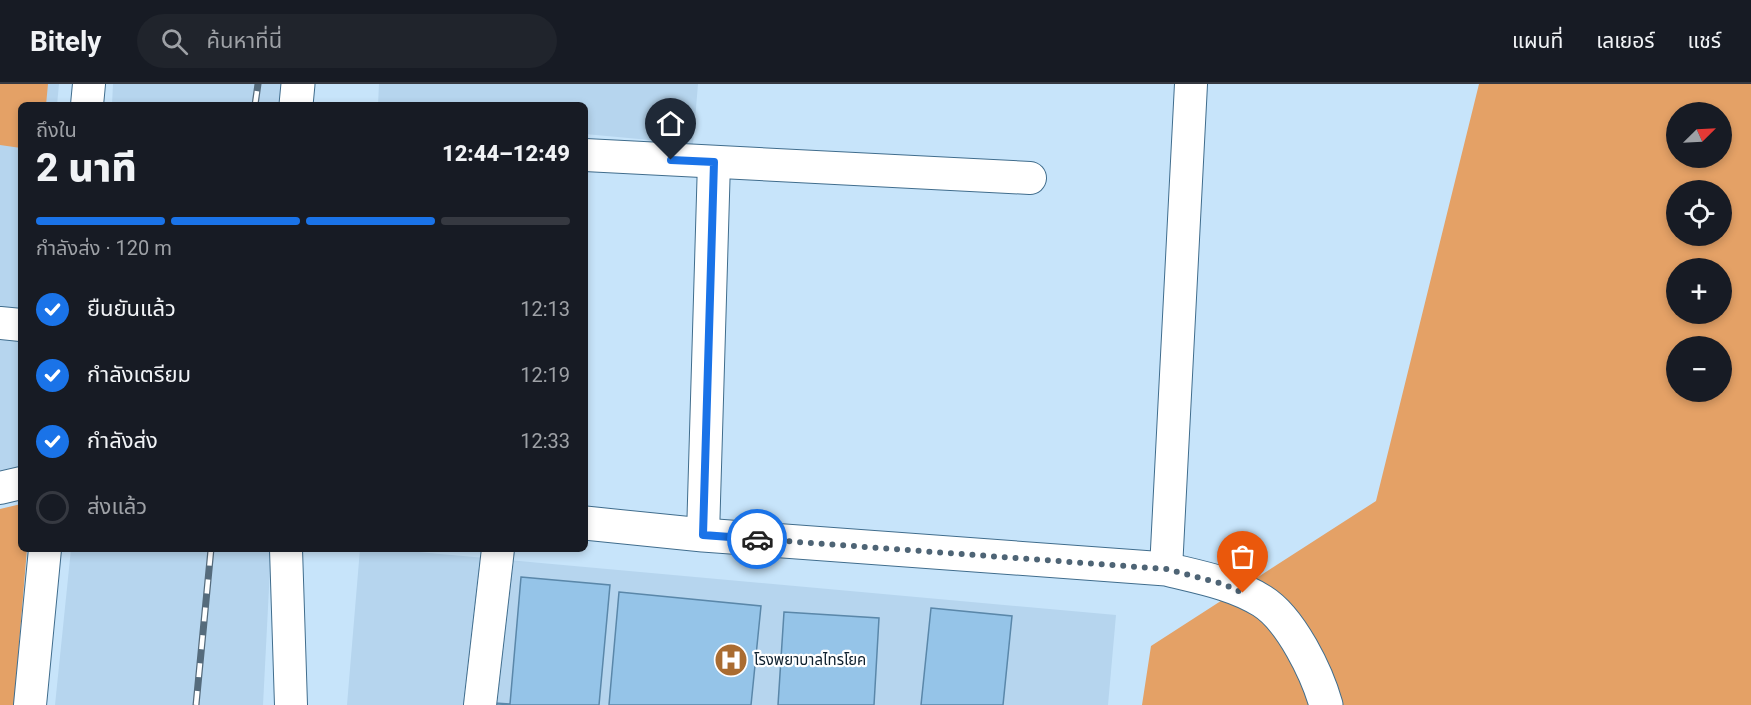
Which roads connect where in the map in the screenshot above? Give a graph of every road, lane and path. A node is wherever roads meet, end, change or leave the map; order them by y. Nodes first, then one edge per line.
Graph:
1 (89, 84) edge
2 (298, 84) edge
3 (1191, 84) edge
4 (87, 102) edge
5 (296, 102) edge
6 (588, 155) edge
7 (714, 162) junction
8 (1030, 178) dead end
9 (18, 484) edge
10 (0, 488) edge
11 (588, 523) edge
12 (703, 535) junction
13 (45, 552) edge
14 (286, 552) edge
15 (498, 552) edge
16 (1166, 569) junction
17 (30, 705) edge
18 (291, 705) edge
19 (480, 705) edge
20 (1326, 705) edge

1 - 4 street
2 - 5 main road
3 - 16 street
6 - 7 street
7 - 8 street
7 - 12 street
9 - 10 street
11 - 12 main road
12 - 16 main road
13 - 17 street
14 - 18 street
15 - 19 street
16 - 20 main road

